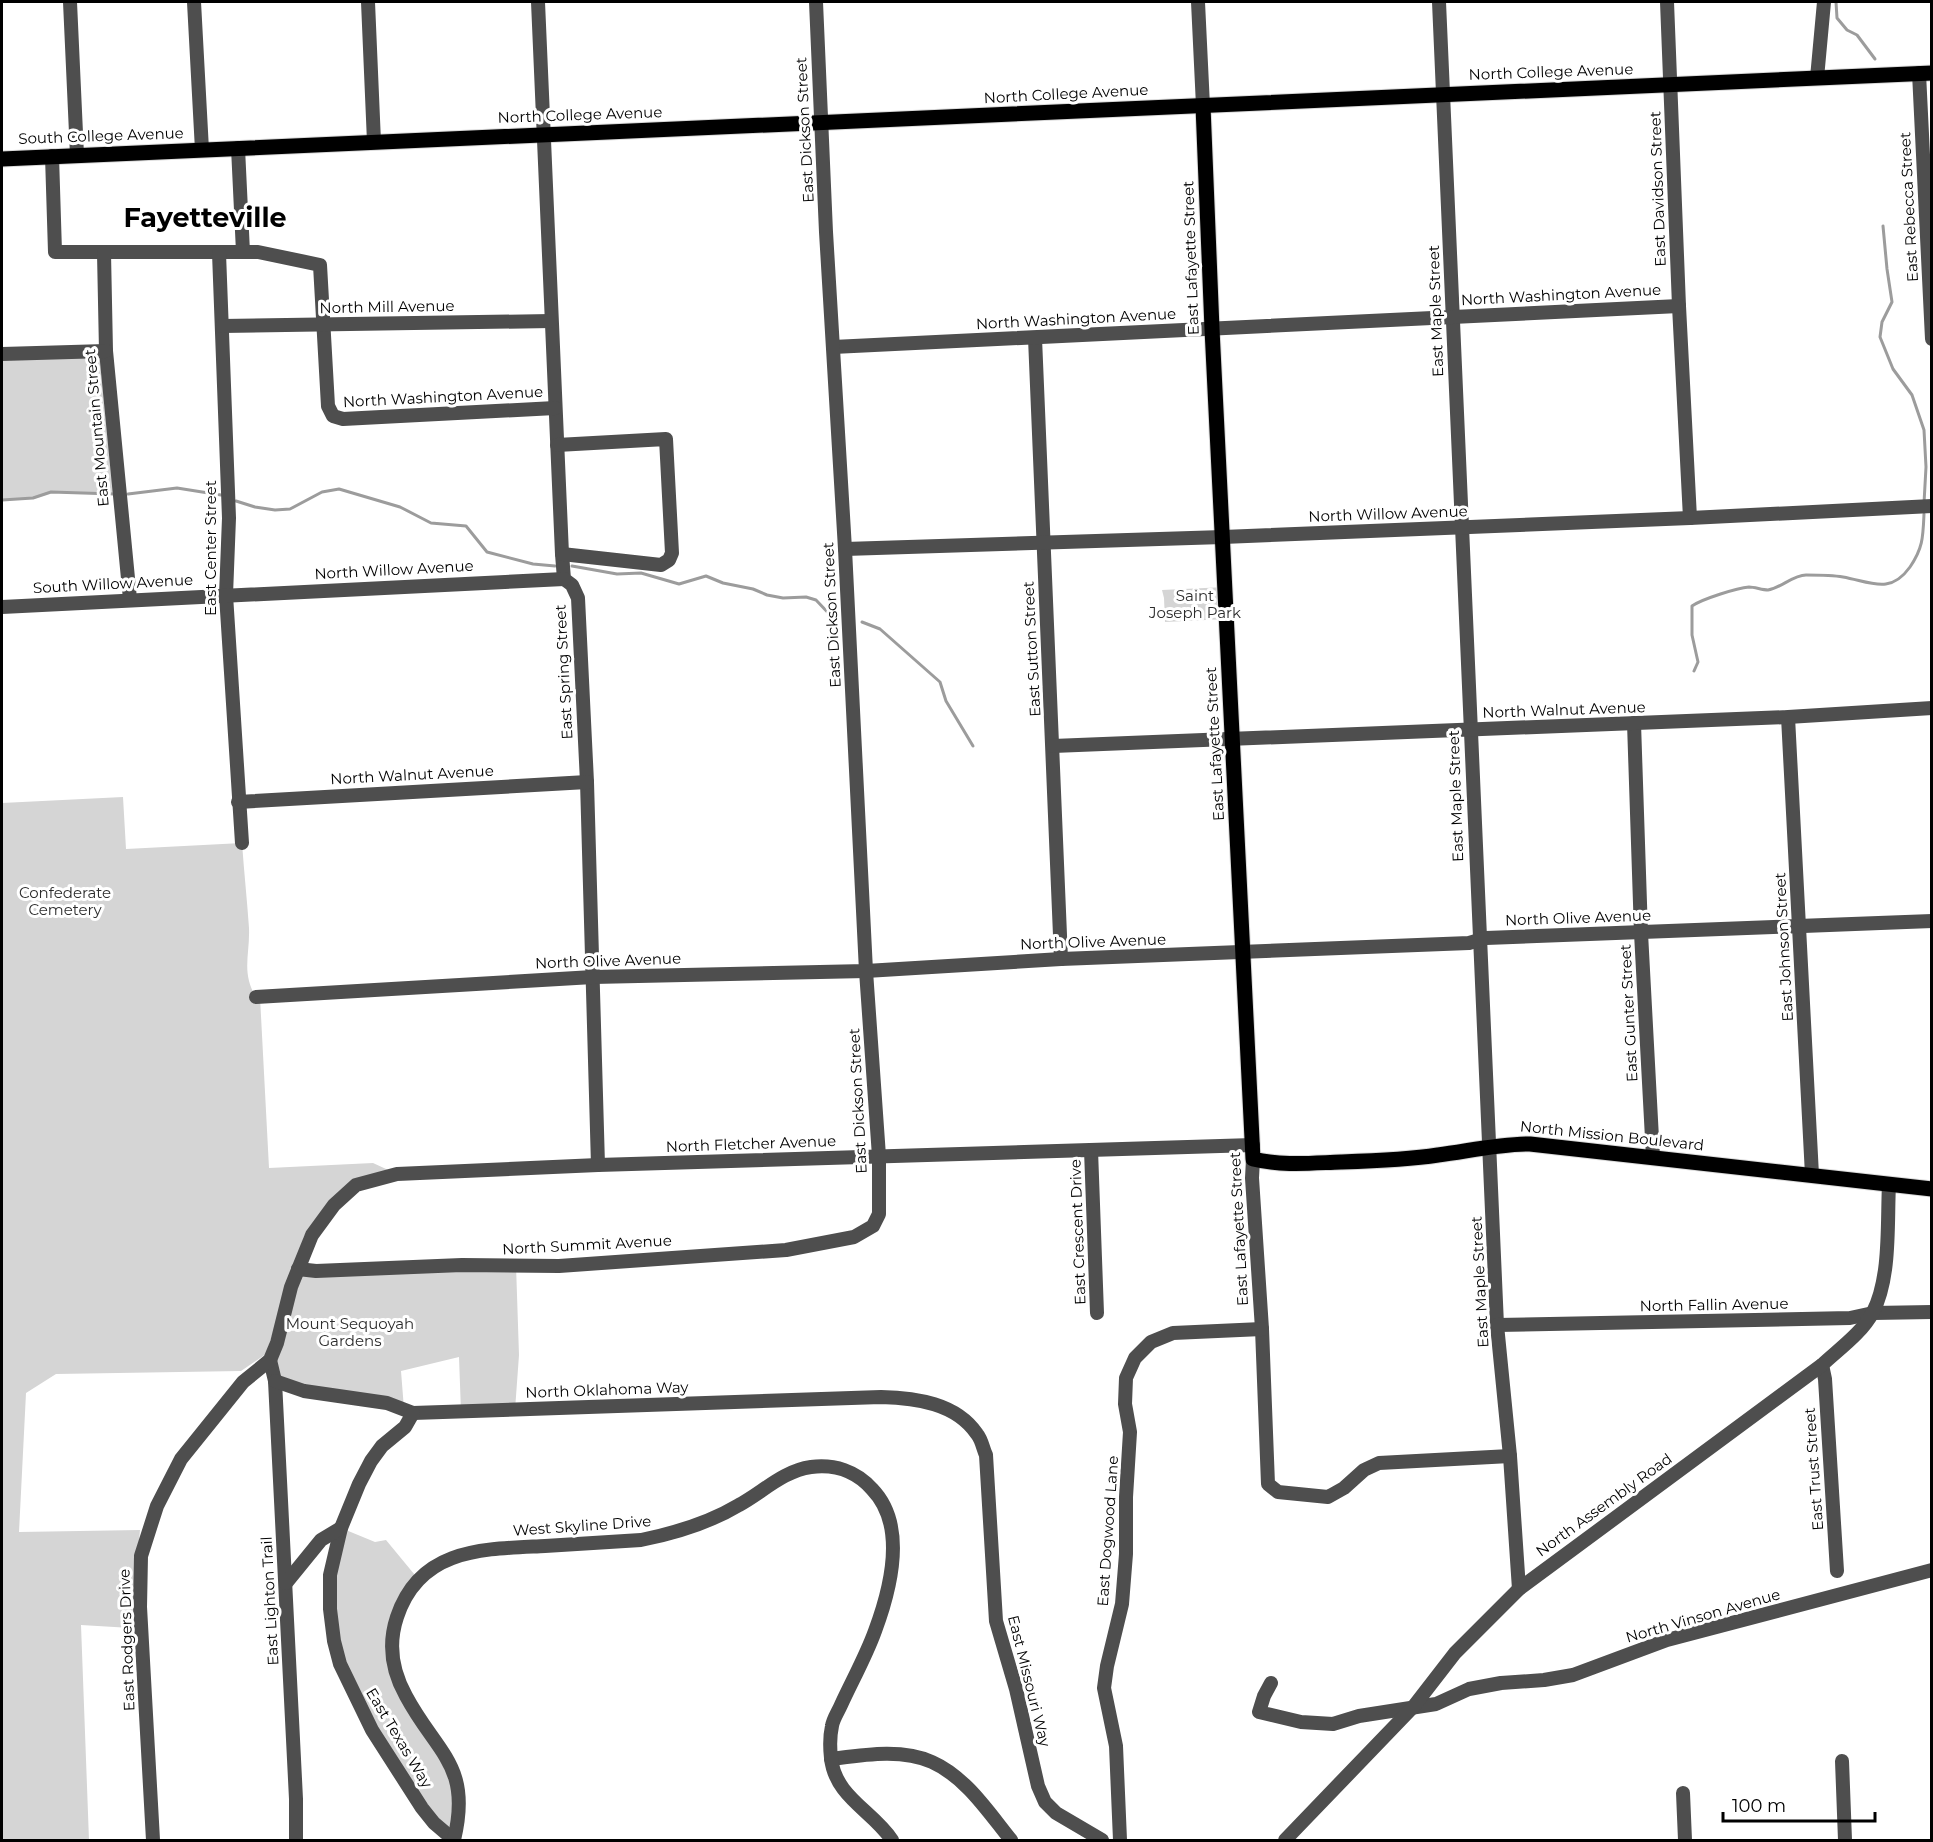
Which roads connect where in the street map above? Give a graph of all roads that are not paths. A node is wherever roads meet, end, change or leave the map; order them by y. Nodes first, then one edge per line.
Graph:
1 (70, 2) edge
2 (194, 2) edge
3 (368, 2) edge
4 (538, 2) edge
5 (816, 2) edge
6 (1198, 2) edge
7 (1439, 2) edge
8 (1667, 2) edge
9 (1824, 2) edge
10 (1925, 73) edge
11 (1817, 78) junction
12 (1671, 85) junction
13 (1443, 94) junction
14 (1203, 106) junction
15 (821, 123) junction
16 (544, 134) junction
17 (374, 142) junction
18 (238, 148) junction
19 (202, 150) junction
20 (77, 155) junction
21 (52, 156) junction
22 (2, 159) edge
23 (243, 252) junction
24 (104, 253) junction
25 (219, 253) junction
26 (1930, 295) edge
27 (1679, 306) junction
28 (1453, 317) junction
29 (551, 321) junction
30 (323, 324) junction
31 (222, 326) junction
32 (1212, 329) junction
33 (1035, 338) junction
34 (1932, 339) edge
35 (833, 347) junction
36 (106, 351) junction
37 (2, 354) edge
38 (555, 408) junction
39 (557, 445) junction
40 (1932, 506) edge
41 (1690, 518) junction
42 (1461, 527) junction
43 (1223, 537) junction
44 (1043, 542) junction
45 (845, 549) junction
46 (562, 554) junction
47 (564, 579) junction
48 (226, 594) junction
49 (130, 599) junction
50 (2, 607) edge
51 (1932, 708) edge
52 (1788, 717) junction
53 (1634, 723) junction
54 (1470, 730) junction
55 (1233, 739) junction
56 (1053, 746) junction
57 (587, 782) junction
58 (238, 802) junction
59 (242, 843) dead end
60 (1932, 921) edge
61 (1799, 926) junction
62 (1641, 933) junction
63 (1479, 940) junction
64 (1243, 952) junction
65 (1061, 959) junction
66 (866, 970) junction
67 (593, 977) junction
68 (256, 997) dead end
69 (1490, 1147) junction
70 (1091, 1150) junction
71 (1253, 1152) junction
72 (879, 1156) junction
73 (1653, 1157) junction
74 (598, 1165) junction
75 (1812, 1175) junction
76 (1889, 1184) junction
77 (1932, 1189) edge
78 (873, 1226) joint
79 (298, 1269) junction
80 (1932, 1312) edge
81 (1097, 1313) dead end
82 (1872, 1313) junction
83 (1497, 1325) junction
84 (1262, 1329) junction
85 (270, 1360) junction
86 (1822, 1365) junction
87 (275, 1381) junction
88 (944, 1406) joint
89 (413, 1413) junction
90 (1510, 1456) junction
91 (341, 1528) junction
92 (1932, 1570) edge
93 (1837, 1571) dead end
94 (286, 1583) junction
95 (1519, 1589) junction
96 (1271, 1683) dead end
97 (1414, 1706) junction
98 (831, 1759) junction
99 (1842, 1761) dead end
100 (1683, 1793) dead end
101 (153, 1840) edge
102 (296, 1840) edge
103 (454, 1840) edge
104 (892, 1840) edge
105 (1011, 1840) edge
106 (1102, 1840) edge
107 (1120, 1840) edge
108 (1285, 1840) edge
109 (1684, 1840) edge
110 (1845, 1840) edge

1 - 20 street
2 - 19 street
3 - 17 street
4 - 16 street, East Spring Street
5 - 15 street, East Dickson Street
6 - 14 street, East Lafayette Street
7 - 13 street, East Maple Street
8 - 12 street, East Davidson Street
9 - 11 street
10 - 11 main road, North College Avenue
10 - 26 street, East Rebecca Street
11 - 12 main road, North College Avenue
12 - 13 main road, North College Avenue
12 - 27 street, East Davidson Street
13 - 14 main road, North College Avenue
13 - 28 street, East Maple Street
14 - 15 main road, North College Avenue
14 - 32 main road, East Lafayette Street
15 - 16 main road, North College Avenue
15 - 35 street, East Dickson Street
16 - 17 main road, North College Avenue
16 - 29 street, East Spring Street
17 - 18 main road, North College Avenue
18 - 19 main road, North College Avenue
18 - 23 street
19 - 20 main road, South College Avenue
20 - 21 main road, South College Avenue
21 - 22 main road, South College Avenue
21 - 24 street
23 - 25 street
23 - 30 street
24 - 25 street
24 - 36 street, East Mountain Street
25 - 31 street, East Center Street
26 - 34 street, East Rebecca Street
27 - 28 street, North Washington Avenue
27 - 41 street, East Davidson Street
28 - 32 street, North Washington Avenue
28 - 42 street, East Maple Street
29 - 30 street, North Mill Avenue
29 - 38 street, East Spring Street
30 - 31 street, North Mill Avenue
30 - 38 street, North Washington Avenue
31 - 48 street, East Center Street
32 - 33 street, North Washington Avenue
32 - 43 main road, East Lafayette Street
33 - 35 street, North Washington Avenue
33 - 44 street, East Sutton Street
35 - 45 street, East Dickson Street
36 - 37 street
36 - 49 street, East Mountain Street
38 - 39 street, East Spring Street
39 - 46 street, East Spring Street
39 - 46 street
40 - 41 street, North Willow Avenue
41 - 42 street, North Willow Avenue
42 - 43 street, North Willow Avenue
42 - 54 street, East Maple Street
43 - 44 street, North Willow Avenue
43 - 55 main road, East Lafayette Street
44 - 45 street, North Willow Avenue
44 - 56 street, East Sutton Street
45 - 66 street, East Dickson Street
46 - 47 street, East Spring Street
47 - 48 street, North Willow Avenue
47 - 57 street, East Spring Street
48 - 49 street, South Willow Avenue
48 - 58 street, East Center Street
49 - 50 street, South Willow Avenue
51 - 52 street, North Walnut Avenue
52 - 53 street, North Walnut Avenue
52 - 61 street, East Johnson Street
53 - 54 street, North Walnut Avenue
53 - 62 street, East Gunter Street
54 - 55 street, North Walnut Avenue
54 - 63 street, East Maple Street
55 - 56 street, North Walnut Avenue
55 - 64 main road, East Lafayette Street
56 - 65 street, East Sutton Street
57 - 58 street, North Walnut Avenue
57 - 67 street, East Spring Street
58 - 59 street, East Center Street
60 - 61 street, North Olive Avenue
61 - 62 street, North Olive Avenue
61 - 75 street, East Johnson Street
62 - 63 street, North Olive Avenue
62 - 73 street, East Gunter Street
63 - 64 street, North Olive Avenue
63 - 69 street, East Maple Street
64 - 65 street, North Olive Avenue
64 - 71 main road, East Lafayette Street
65 - 66 street, North Olive Avenue
66 - 67 street, North Olive Avenue
66 - 72 street, East Dickson Street
67 - 68 street, North Olive Avenue
67 - 74 street, East Spring Street
69 - 71 main road, North Mission Boulevard
69 - 73 main road, North Mission Boulevard
69 - 83 street, East Maple Street
70 - 71 street, North Fletcher Avenue
70 - 72 street, North Fletcher Avenue
70 - 81 street, East Crescent Drive
71 - 84 street, East Lafayette Street
72 - 74 street, North Fletcher Avenue
72 - 78 street, East Dickson Street
73 - 75 main road, North Mission Boulevard
74 - 79 street, North Fletcher Avenue
75 - 76 main road, North Mission Boulevard
76 - 77 main road, North Mission Boulevard
76 - 82 street, North Assembly Road
78 - 79 street, North Summit Avenue
79 - 85 street
80 - 82 street, North Fallin Avenue
82 - 83 street, North Fallin Avenue
82 - 86 street, North Assembly Road
83 - 90 street, East Maple Street
84 - 90 street, East Lafayette Street
84 - 107 street, East Dogwood Lane
85 - 87 street, East Lighton Trail
85 - 101 street, East Rodgers Drive
86 - 93 street, East Trust Street
86 - 95 street, North Assembly Road
87 - 89 street, North Oklahoma Way
87 - 94 street, East Lighton Trail
88 - 89 street, North Oklahoma Way
88 - 106 street, East Missouri Way
89 - 91 street, East Texas Way
90 - 95 street, East Maple Street
91 - 94 street
91 - 103 street, East Texas Way
92 - 97 street, North Vinson Avenue
94 - 102 street, East Lighton Trail
95 - 97 street, North Assembly Road
96 - 97 street, North Vinson Avenue
97 - 108 street, North Assembly Road
98 - 103 street, West Skyline Drive
98 - 104 street
98 - 105 street
99 - 110 street
100 - 109 street

